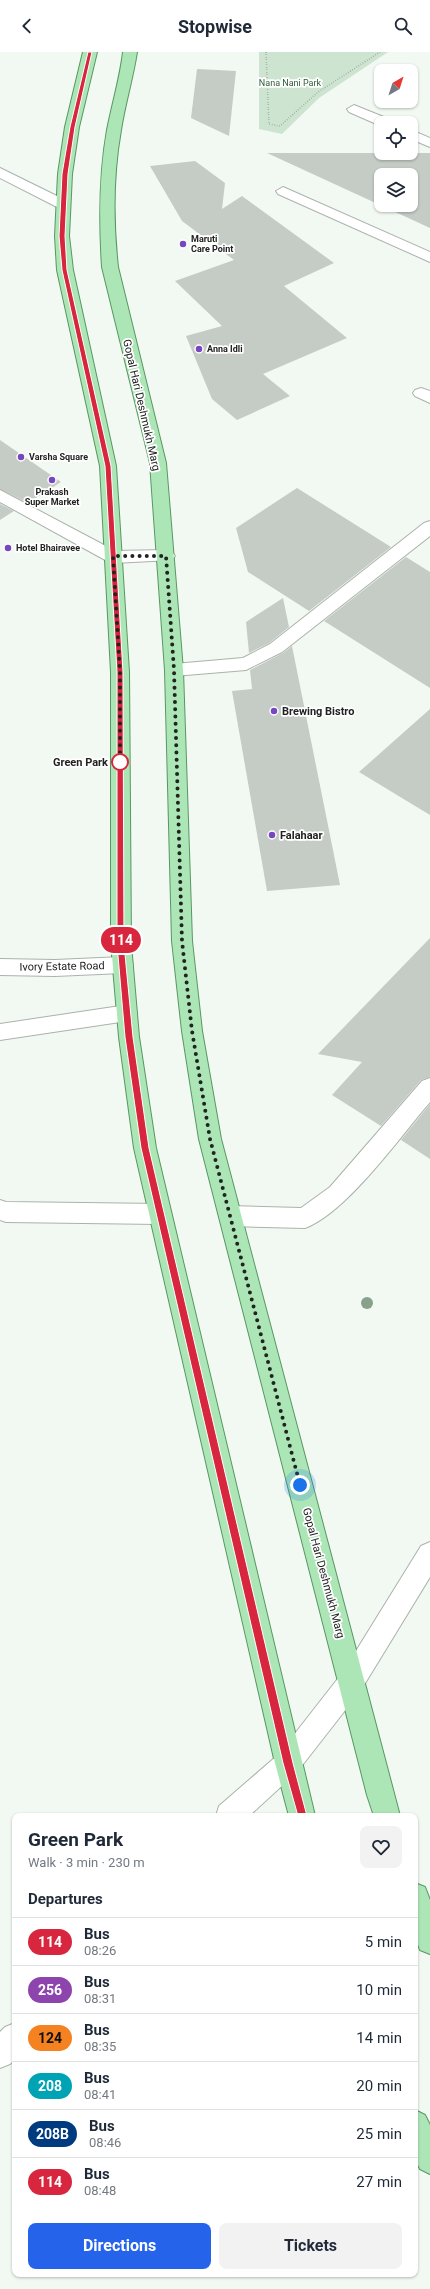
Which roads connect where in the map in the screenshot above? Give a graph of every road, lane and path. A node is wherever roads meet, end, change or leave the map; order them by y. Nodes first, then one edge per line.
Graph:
1 (130, 52) edge
2 (266, 52) edge
3 (380, 52) edge
4 (88, 53) edge
5 (354, 109) dead end
6 (374, 118) edge
7 (418, 137) edge
8 (430, 143) edge
9 (0, 172) edge
10 (283, 190) dead end
11 (62, 204) junction
12 (430, 258) edge
13 (0, 495) edge
14 (430, 527) edge
15 (113, 556) junction
16 (166, 556) junction
17 (174, 670) junction
18 (123, 965) junction
19 (0, 967) edge
20 (127, 1013) junction
21 (0, 1032) edge
22 (430, 1087) edge
23 (0, 1210) edge
24 (160, 1214) junction
25 (230, 1216) junction
26 (430, 1554) edge
27 (352, 1681) junction
28 (288, 1763) junction
29 (232, 1813) edge
30 (301, 1813) edge
31 (386, 1813) edge
32 (418, 1906) edge
33 (430, 1940) edge
34 (12, 2040) edge
35 (0, 2054) edge
36 (418, 2132) edge
37 (430, 2160) edge

1 - 16 main road, Gopal Hari Deshmukh Marg
2 - 3 path
4 - 11 main road
5 - 6 street
7 - 8 street
9 - 11 street
10 - 12 street
11 - 15 main road
13 - 15 street
14 - 17 street
15 - 16 street
15 - 18 main road
16 - 17 main road, Gopal Hari Deshmukh Marg
17 - 25 main road, Gopal Hari Deshmukh Marg
18 - 19 street, Ivory Estate Road
18 - 20 main road
20 - 21 street
20 - 24 main road
22 - 25 street
23 - 24 street
24 - 28 main road
25 - 27 main road, Gopal Hari Deshmukh Marg
26 - 27 street
27 - 28 street
27 - 31 main road, Gopal Hari Deshmukh Marg
28 - 29 street
28 - 30 main road
32 - 33 main road
34 - 35 street
36 - 37 main road

